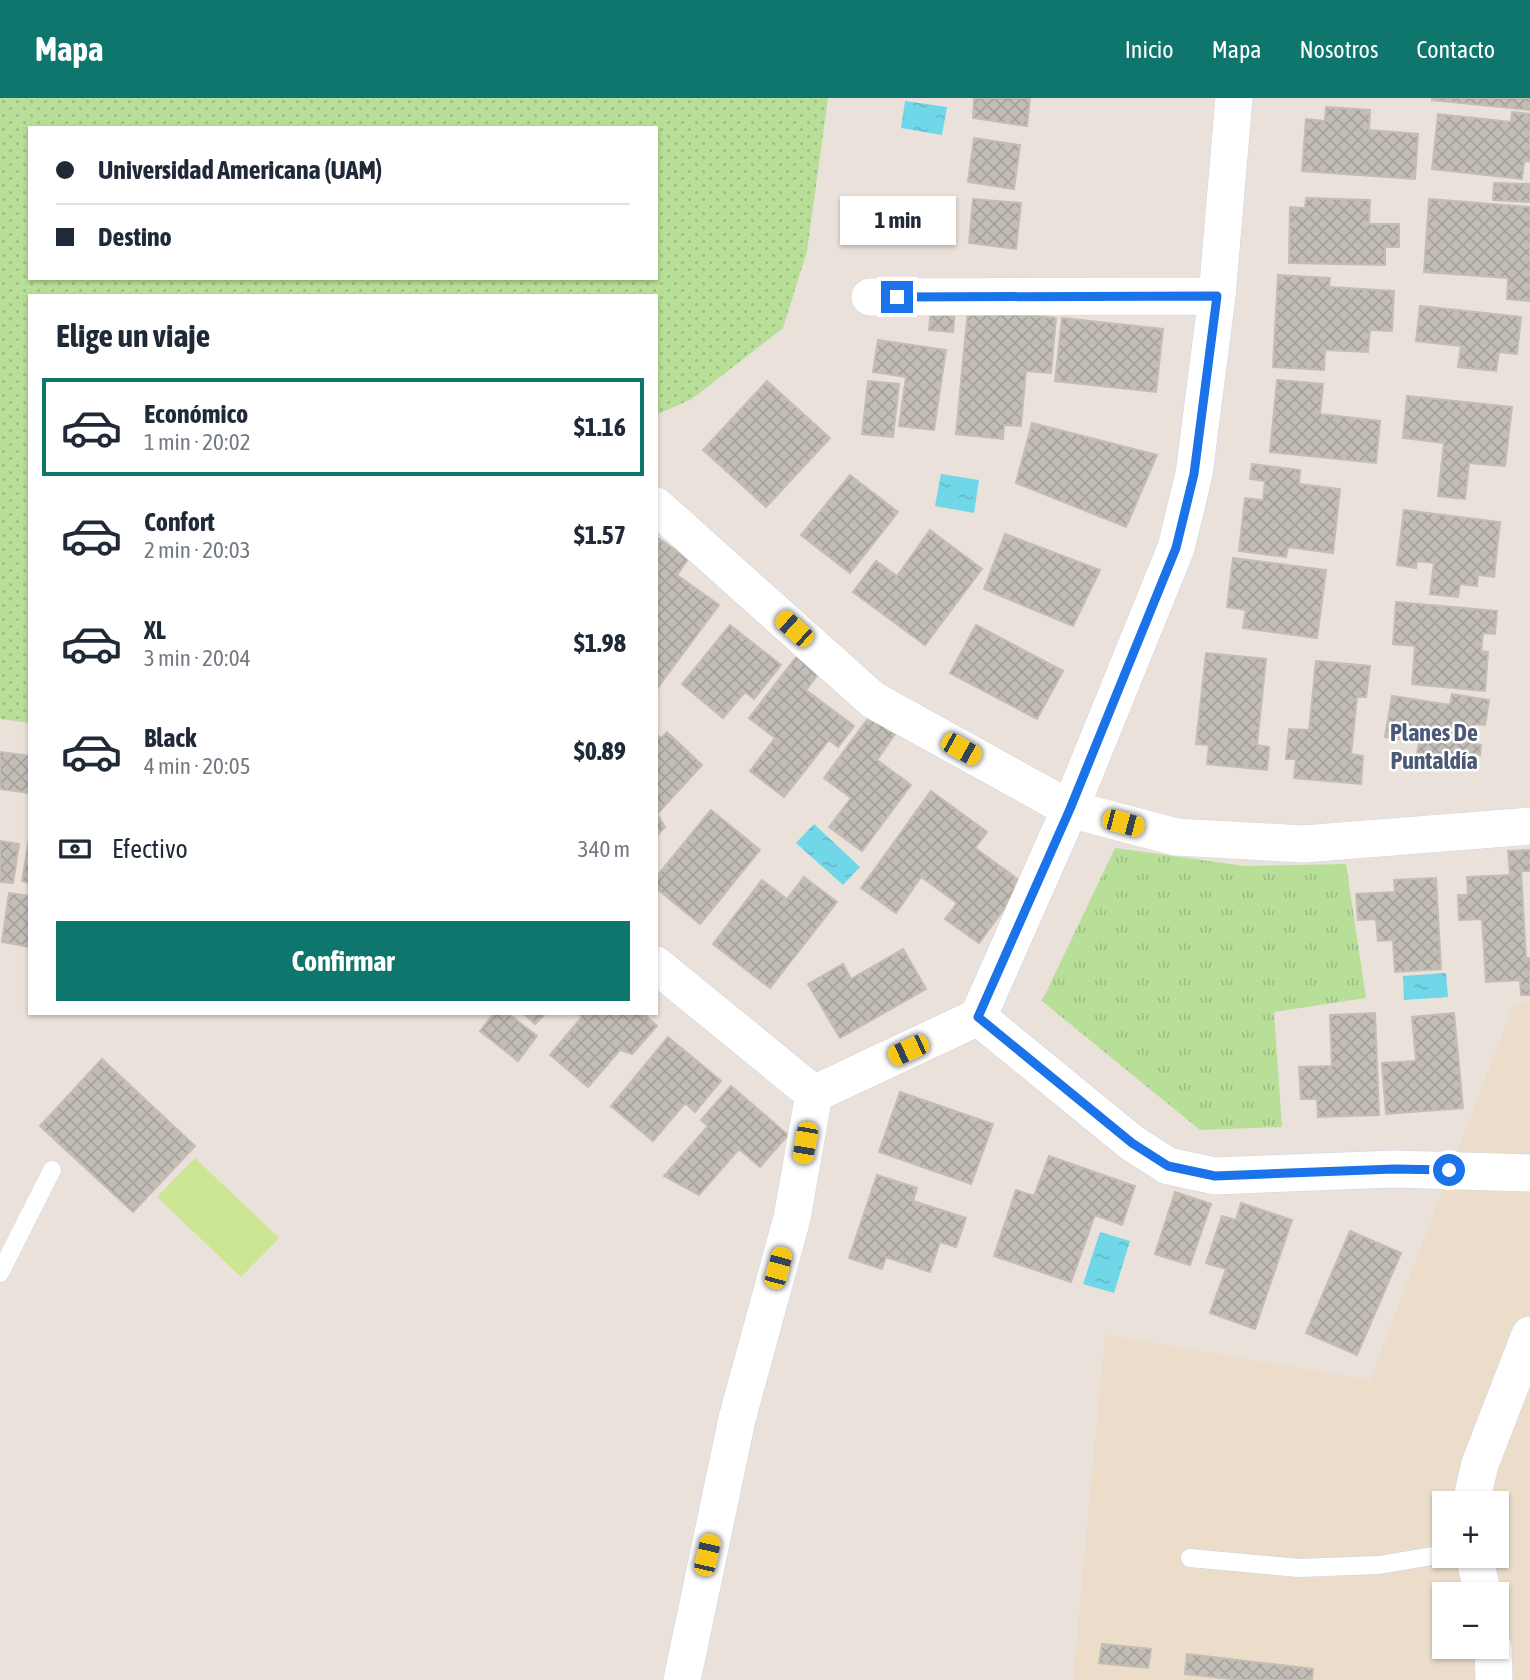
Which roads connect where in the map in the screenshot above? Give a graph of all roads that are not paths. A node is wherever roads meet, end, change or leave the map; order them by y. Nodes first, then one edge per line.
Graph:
1 (1234, 98) edge
2 (1217, 296) junction
3 (870, 297) dead end
4 (658, 508) edge
5 (1070, 809) junction
6 (1530, 826) edge
7 (658, 967) edge
8 (978, 1017) junction
9 (814, 1094) junction
10 (52, 1170) dead end
11 (1530, 1172) edge
12 (0, 1273) edge
13 (1530, 1335) edge
14 (1521, 1385) edge
15 (1474, 1491) edge
16 (1432, 1556) edge
17 (1190, 1558) dead end
18 (1493, 1659) edge
19 (682, 1680) edge
20 (1494, 1680) edge

1 - 2 street
2 - 3 street
2 - 5 street
4 - 5 street
5 - 6 street
5 - 8 street
7 - 9 street
8 - 9 street
8 - 11 street
9 - 19 street
10 - 12 lane
13 - 14 street
14 - 15 street
16 - 17 lane
18 - 20 street

